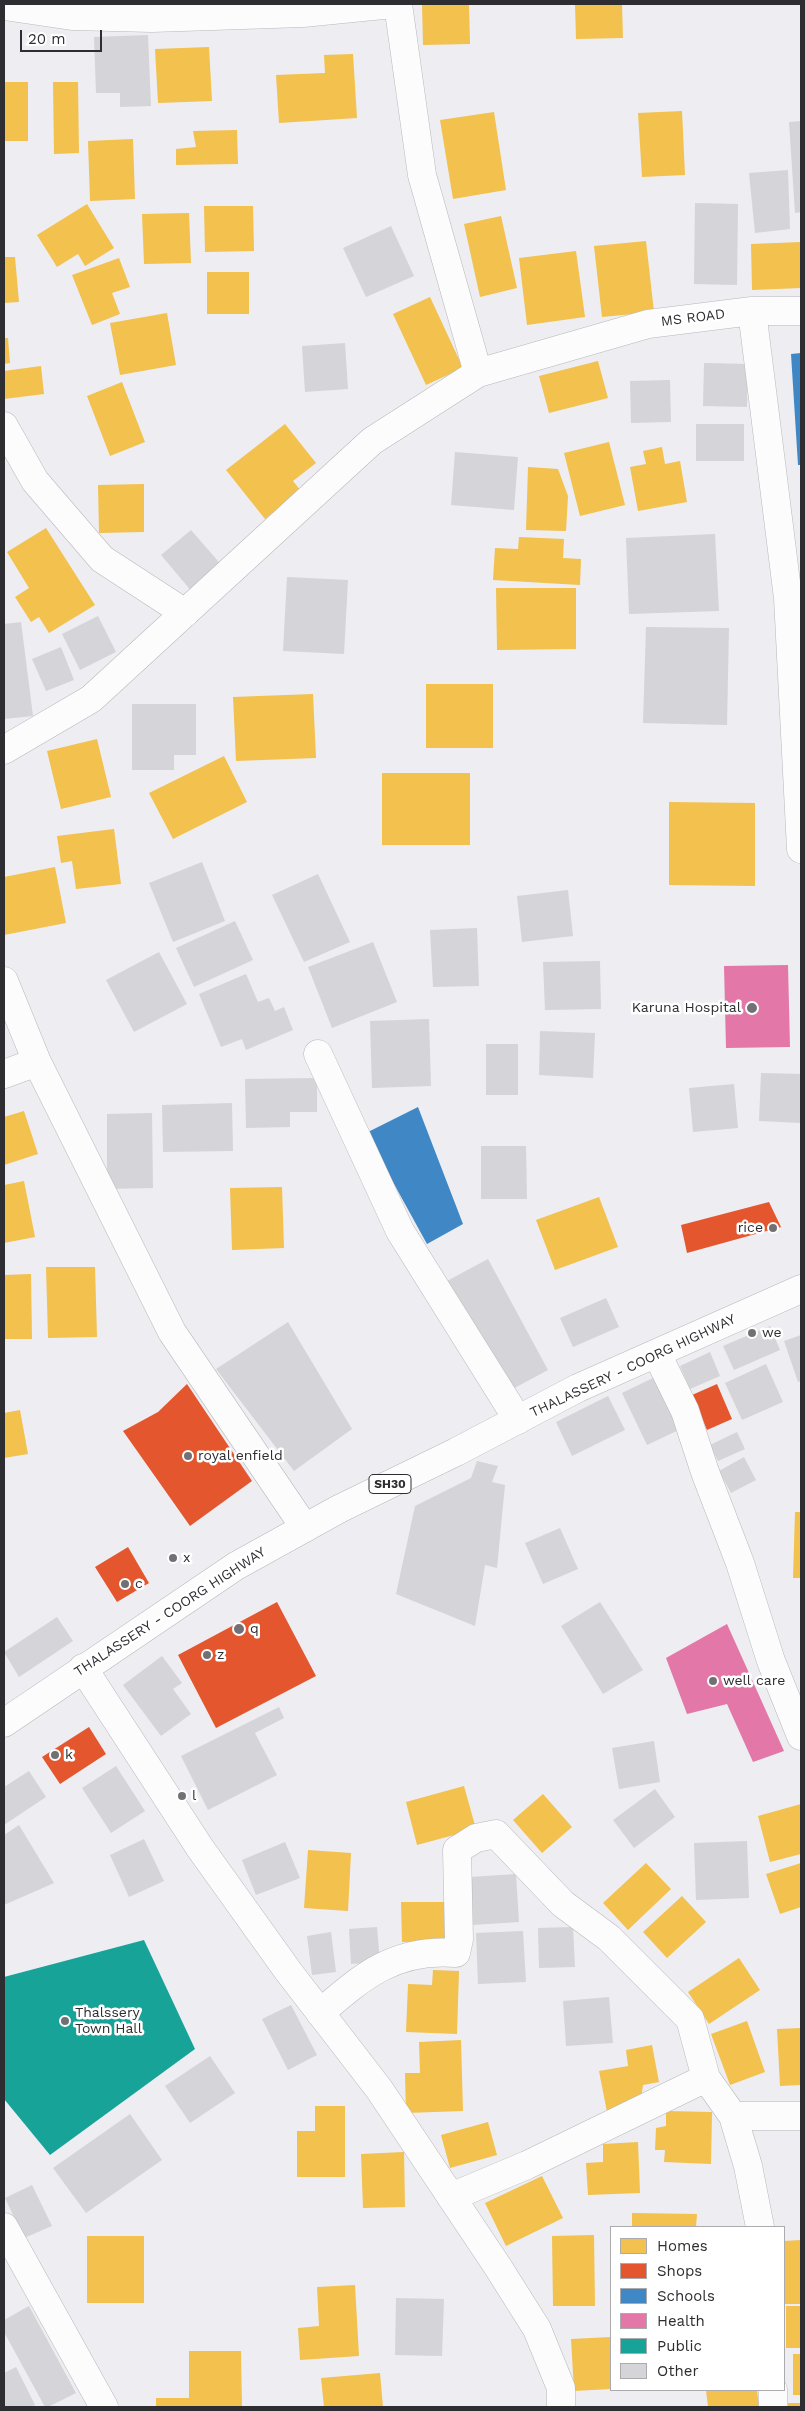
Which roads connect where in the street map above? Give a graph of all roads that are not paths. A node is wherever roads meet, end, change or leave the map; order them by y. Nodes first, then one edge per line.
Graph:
1 (393, 4) edge
2 (398, 4) edge
3 (4, 6) edge
4 (752, 311) junction
5 (801, 311) edge
6 (478, 373) junction
7 (4, 426) edge
8 (185, 613) junction
9 (4, 750) edge
10 (801, 849) edge
11 (4, 981) edge
12 (318, 1054) dead end
13 (37, 1062) junction
14 (4, 1074) edge
15 (801, 1289) edge
16 (657, 1354) junction
17 (518, 1420) junction
18 (305, 1528) junction
19 (83, 1668) junction
20 (4, 1723) edge
21 (801, 1736) edge
22 (320, 2013) junction
23 (706, 2078) junction
24 (733, 2116) junction
25 (801, 2116) edge
26 (451, 2197) junction
27 (760, 2226) edge
28 (4, 2227) edge
29 (773, 2391) edge
30 (104, 2407) edge
31 (561, 2407) edge
32 (773, 2407) edge

1 - 3 street
2 - 6 street
4 - 5 street, MS ROAD
4 - 6 street, MS ROAD
4 - 10 street
6 - 8 street, MS ROAD
7 - 8 street
8 - 9 street, MS ROAD
11 - 13 street
12 - 17 street
13 - 14 street
13 - 18 street
15 - 16 street, THALASSERY - COORG HIGHWAY / SH30
16 - 17 street, THALASSERY - COORG HIGHWAY / SH30
16 - 21 street
17 - 18 street, THALASSERY - COORG HIGHWAY / SH30
18 - 19 street, THALASSERY - COORG HIGHWAY / SH30
19 - 20 street, THALASSERY - COORG HIGHWAY / SH30
19 - 22 street
22 - 23 street
22 - 26 street
23 - 24 street
23 - 26 street
24 - 25 street
24 - 27 street
26 - 31 street
28 - 30 street
29 - 32 street

